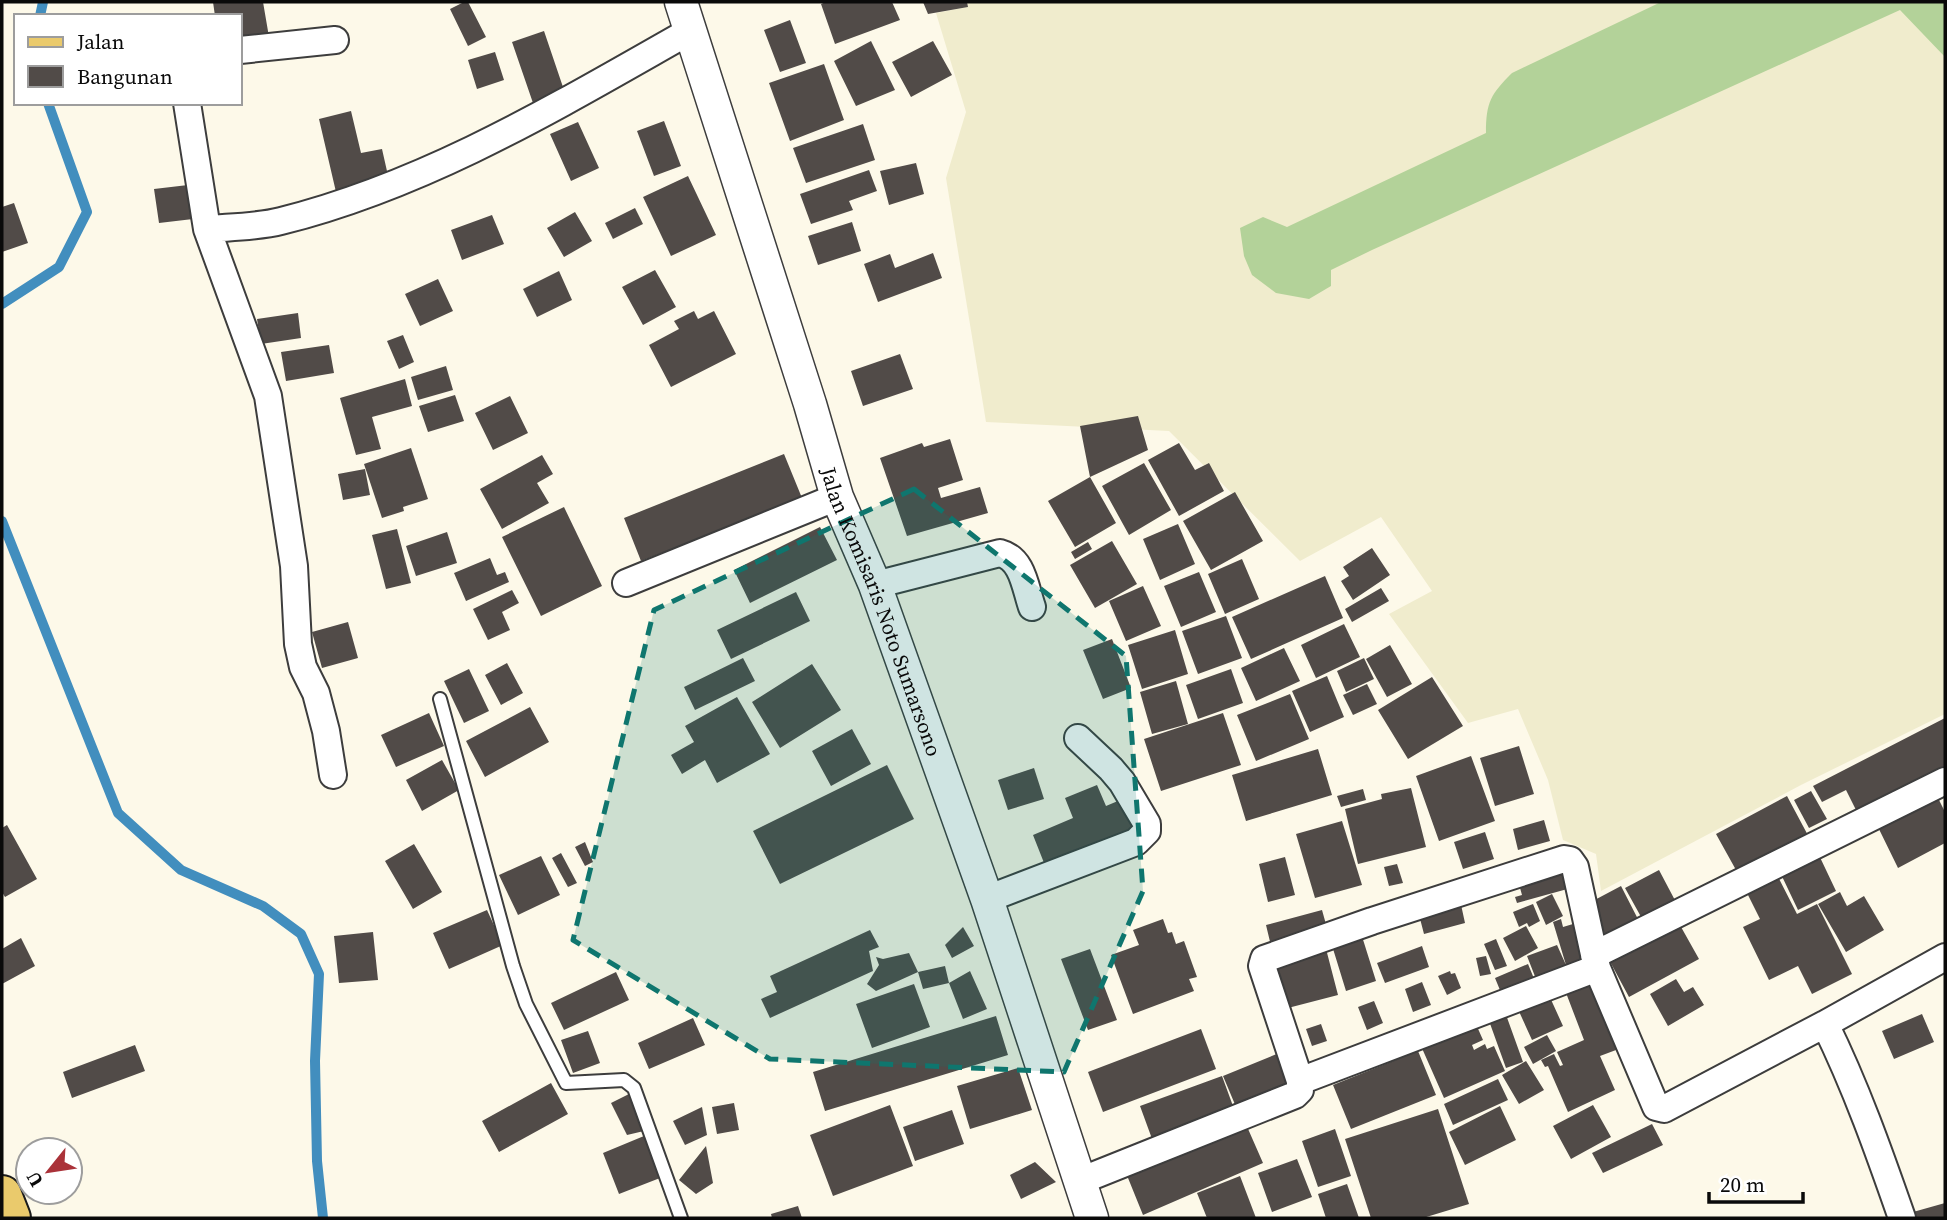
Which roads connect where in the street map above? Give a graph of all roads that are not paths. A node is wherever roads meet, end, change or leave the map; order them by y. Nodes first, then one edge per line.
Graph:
1 (685, 16) edge
2 (335, 40) dead end
3 (242, 50) edge
4 (187, 105) edge
5 (207, 229) junction
6 (837, 497) junction
7 (625, 583) dead end
8 (875, 585) junction
9 (1032, 607) dead end
10 (440, 699) dead end
11 (1078, 738) dead end
12 (333, 775) dead end
13 (1945, 781) edge
14 (987, 899) junction
15 (1945, 957) edge
16 (1596, 961) junction
17 (1825, 1024) junction
18 (1300, 1081) junction
19 (1080, 1181) junction
20 (2, 1195) edge
21 (10, 1218) edge
22 (681, 1218) edge
23 (1091, 1218) edge
24 (1902, 1218) edge

1 - 5 street
1 - 6 street, Jalan Komisaris Noto Sumarsono
2 - 3 street
4 - 5 street
5 - 12 street
6 - 7 street
6 - 8 street, Jalan Komisaris Noto Sumarsono
8 - 9 street
8 - 14 street, Jalan Komisaris Noto Sumarsono
10 - 22 lane
11 - 14 street
13 - 16 street
14 - 19 street, Jalan Komisaris Noto Sumarsono
15 - 17 street
16 - 17 street
16 - 18 street
16 - 18 street
17 - 24 street
18 - 19 street
19 - 23 street, Jalan Komisaris Noto Sumarsono
20 - 21 main road

